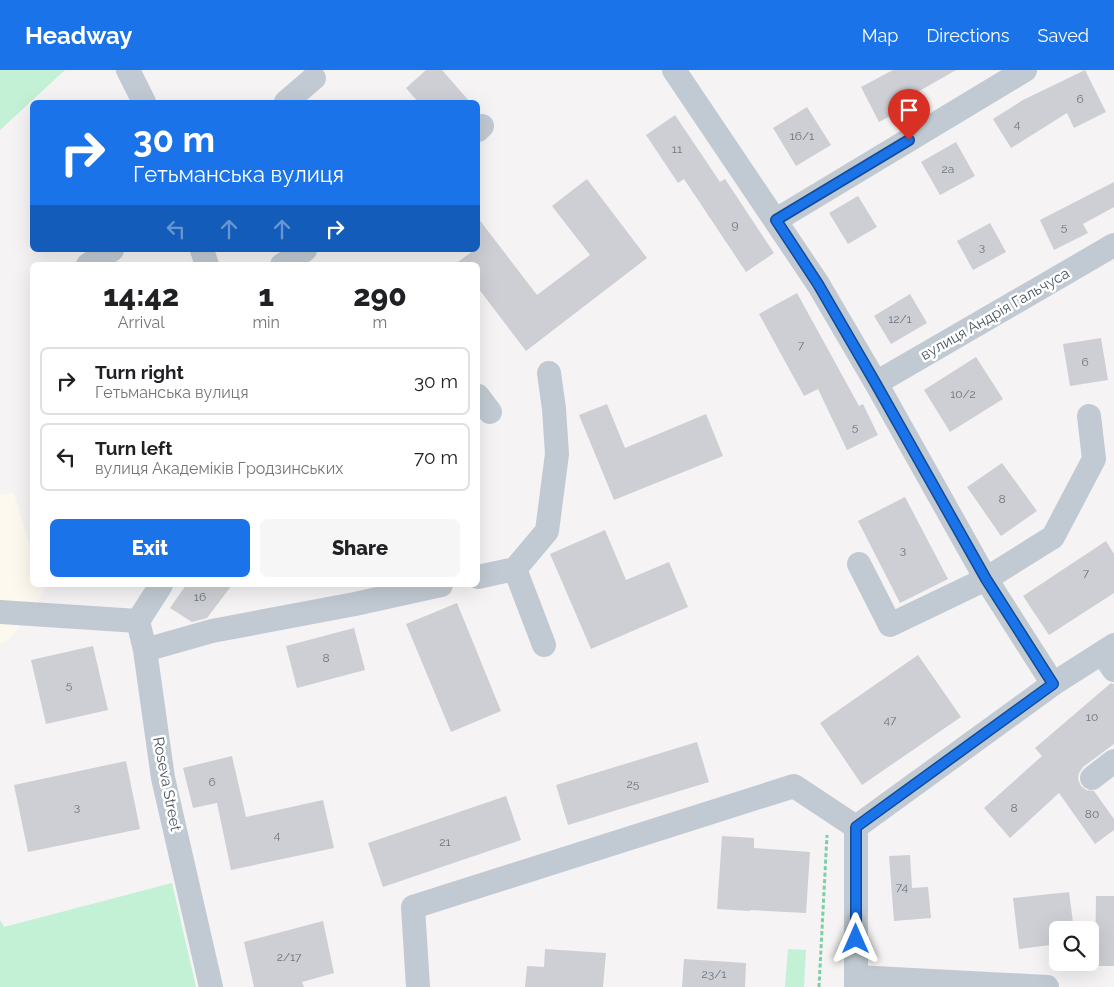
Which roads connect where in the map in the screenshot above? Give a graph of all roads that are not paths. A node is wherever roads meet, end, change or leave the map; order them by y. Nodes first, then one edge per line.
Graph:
1 (128, 70) edge
2 (674, 70) edge
3 (1025, 70) edge
4 (314, 78) dead end
5 (143, 100) edge
6 (288, 100) edge
7 (776, 220) junction
8 (1114, 246) edge
9 (109, 252) edge
10 (302, 252) edge
11 (93, 262) edge
12 (287, 262) edge
13 (549, 373) dead end
14 (876, 384) junction
15 (1089, 416) dead end
16 (859, 564) dead end
17 (515, 569) junction
18 (480, 577) edge
19 (986, 579) junction
20 (160, 587) edge
21 (432, 587) edge
22 (0, 612) edge
23 (138, 621) junction
24 (544, 645) dead end
25 (144, 650) junction
26 (1110, 656) edge
27 (1053, 684) junction
28 (1114, 761) edge
29 (1092, 778) dead end
30 (856, 827) junction
31 (856, 982) edge
32 (211, 987) edge
33 (418, 987) edge
34 (1047, 987) edge

1 - 5 street
2 - 7 street
3 - 7 street
4 - 6 street
7 - 14 street
8 - 14 street, вулиця Андрія Гальчуса
9 - 11 street
10 - 12 street
13 - 17 street
14 - 19 street
15 - 19 street
16 - 19 street
17 - 18 street
17 - 24 street
19 - 27 street
20 - 23 street
21 - 25 street
22 - 23 street
23 - 25 street, Roseva Street
25 - 32 street, Roseva Street
26 - 27 street
27 - 30 street
28 - 29 street
30 - 31 street
30 - 33 street
31 - 34 street

